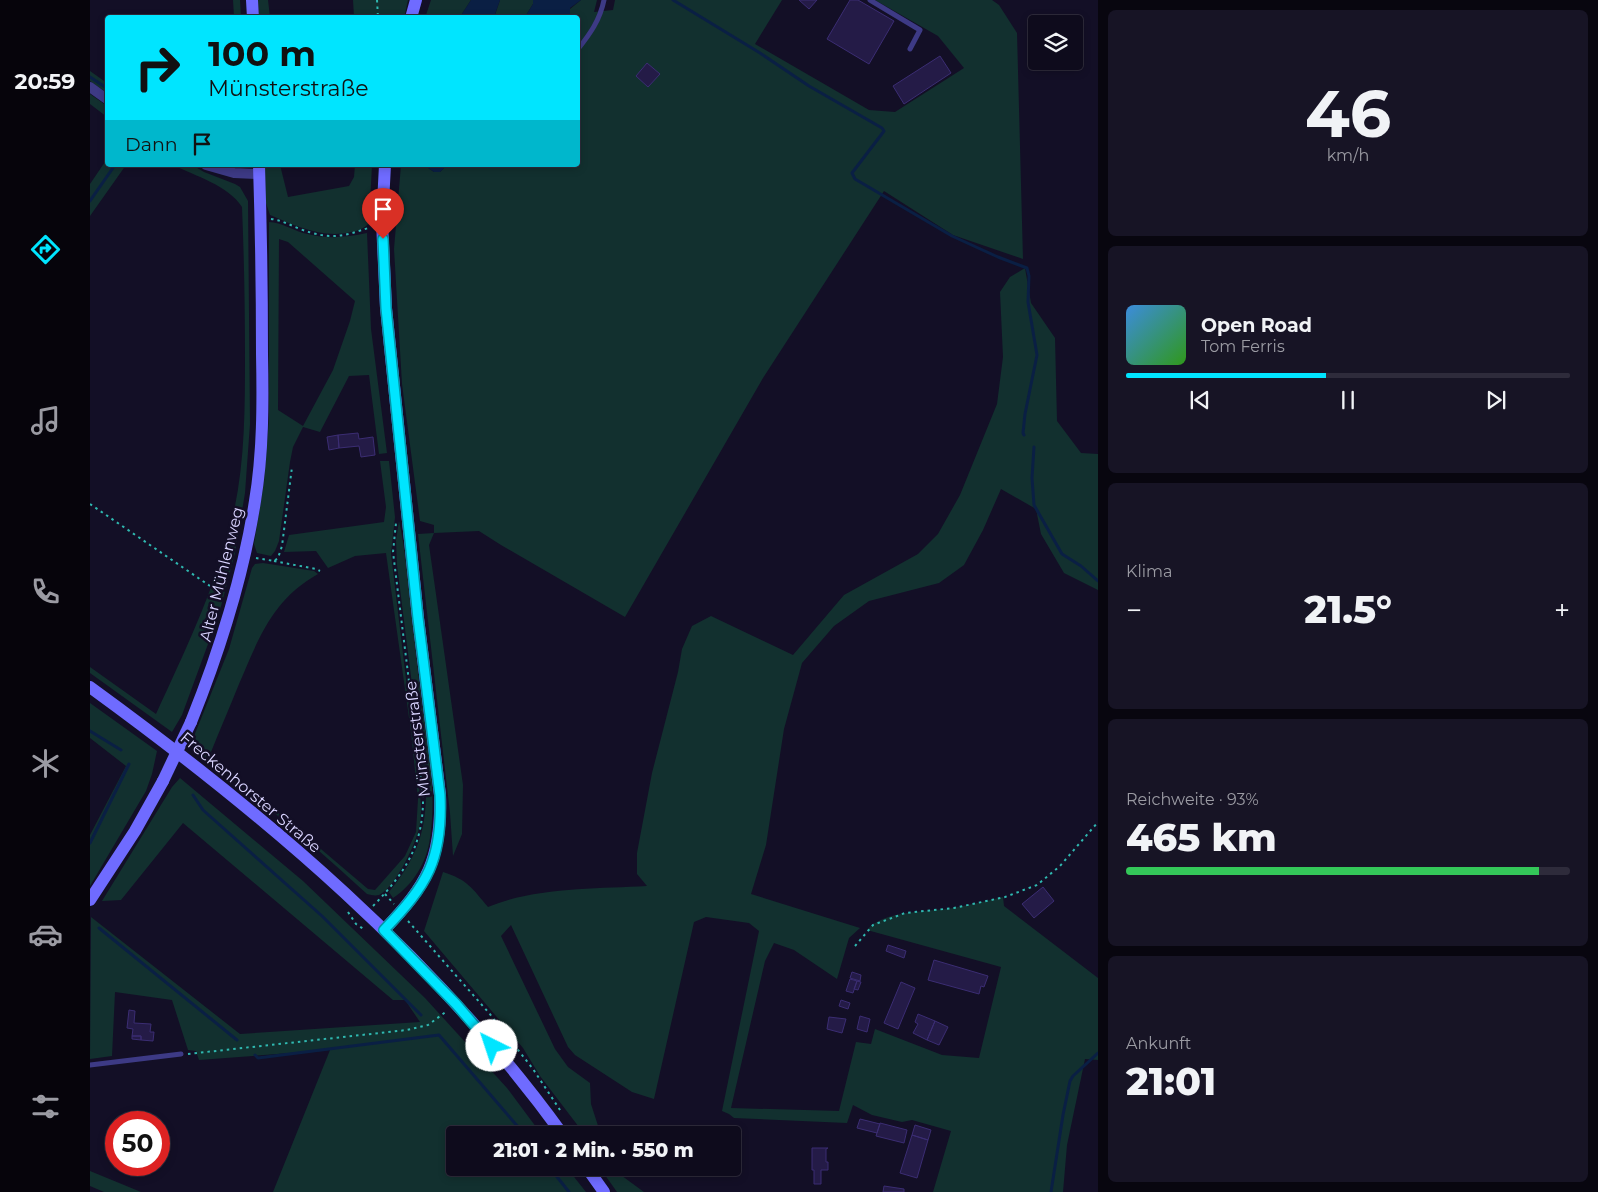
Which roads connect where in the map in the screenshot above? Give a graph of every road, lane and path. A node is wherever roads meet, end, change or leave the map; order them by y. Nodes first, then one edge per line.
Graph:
1 (252, 0) edge
2 (377, 0) edge
3 (416, 0) edge
4 (604, 0) edge
5 (870, 0) edge
6 (253, 15) edge
7 (378, 15) edge
8 (412, 15) edge
9 (580, 46) edge
10 (910, 49) dead end
11 (90, 87) edge
12 (105, 98) edge
13 (213, 167) edge
14 (385, 167) edge
15 (259, 170) edge
16 (260, 218) junction
17 (372, 227) dead end
18 (292, 468) dead end
19 (90, 504) edge
20 (396, 520) dead end
21 (245, 556) junction
22 (274, 561) junction
23 (320, 571) dead end
24 (210, 586) dead end
25 (90, 687) edge
26 (1098, 822) edge
27 (385, 894) junction
28 (90, 900) edge
29 (401, 912) junction
30 (366, 913) junction
31 (356, 924) dead end
32 (384, 930) junction
33 (855, 946) dead end
34 (456, 1004) junction
35 (181, 1054) joint
36 (90, 1065) edge
37 (560, 1110) dead end
38 (556, 1126) edge
39 (593, 1176) edge
40 (604, 1192) edge

1 - 6 main road
2 - 7 path
3 - 8 main road
4 - 9 lane
5 - 10 lane
11 - 12 street
13 - 15 street
14 - 29 main road, Münsterstraße
15 - 16 main road, Alter Mühlenweg
16 - 17 path
16 - 21 main road, Alter Mühlenweg
18 - 22 path
19 - 24 path
20 - 27 path
21 - 22 path
21 - 28 main road, Alter Mühlenweg, bridge
22 - 23 path
25 - 30 main road, Freckenhorster Straße
26 - 33 path
27 - 29 path
27 - 30 path
29 - 32 main road, Münsterstraße
29 - 37 path
30 - 31 path
30 - 32 main road, Freckenhorster Straße
32 - 34 main road
34 - 35 path
34 - 38 main road
35 - 36 lane
39 - 40 main road

